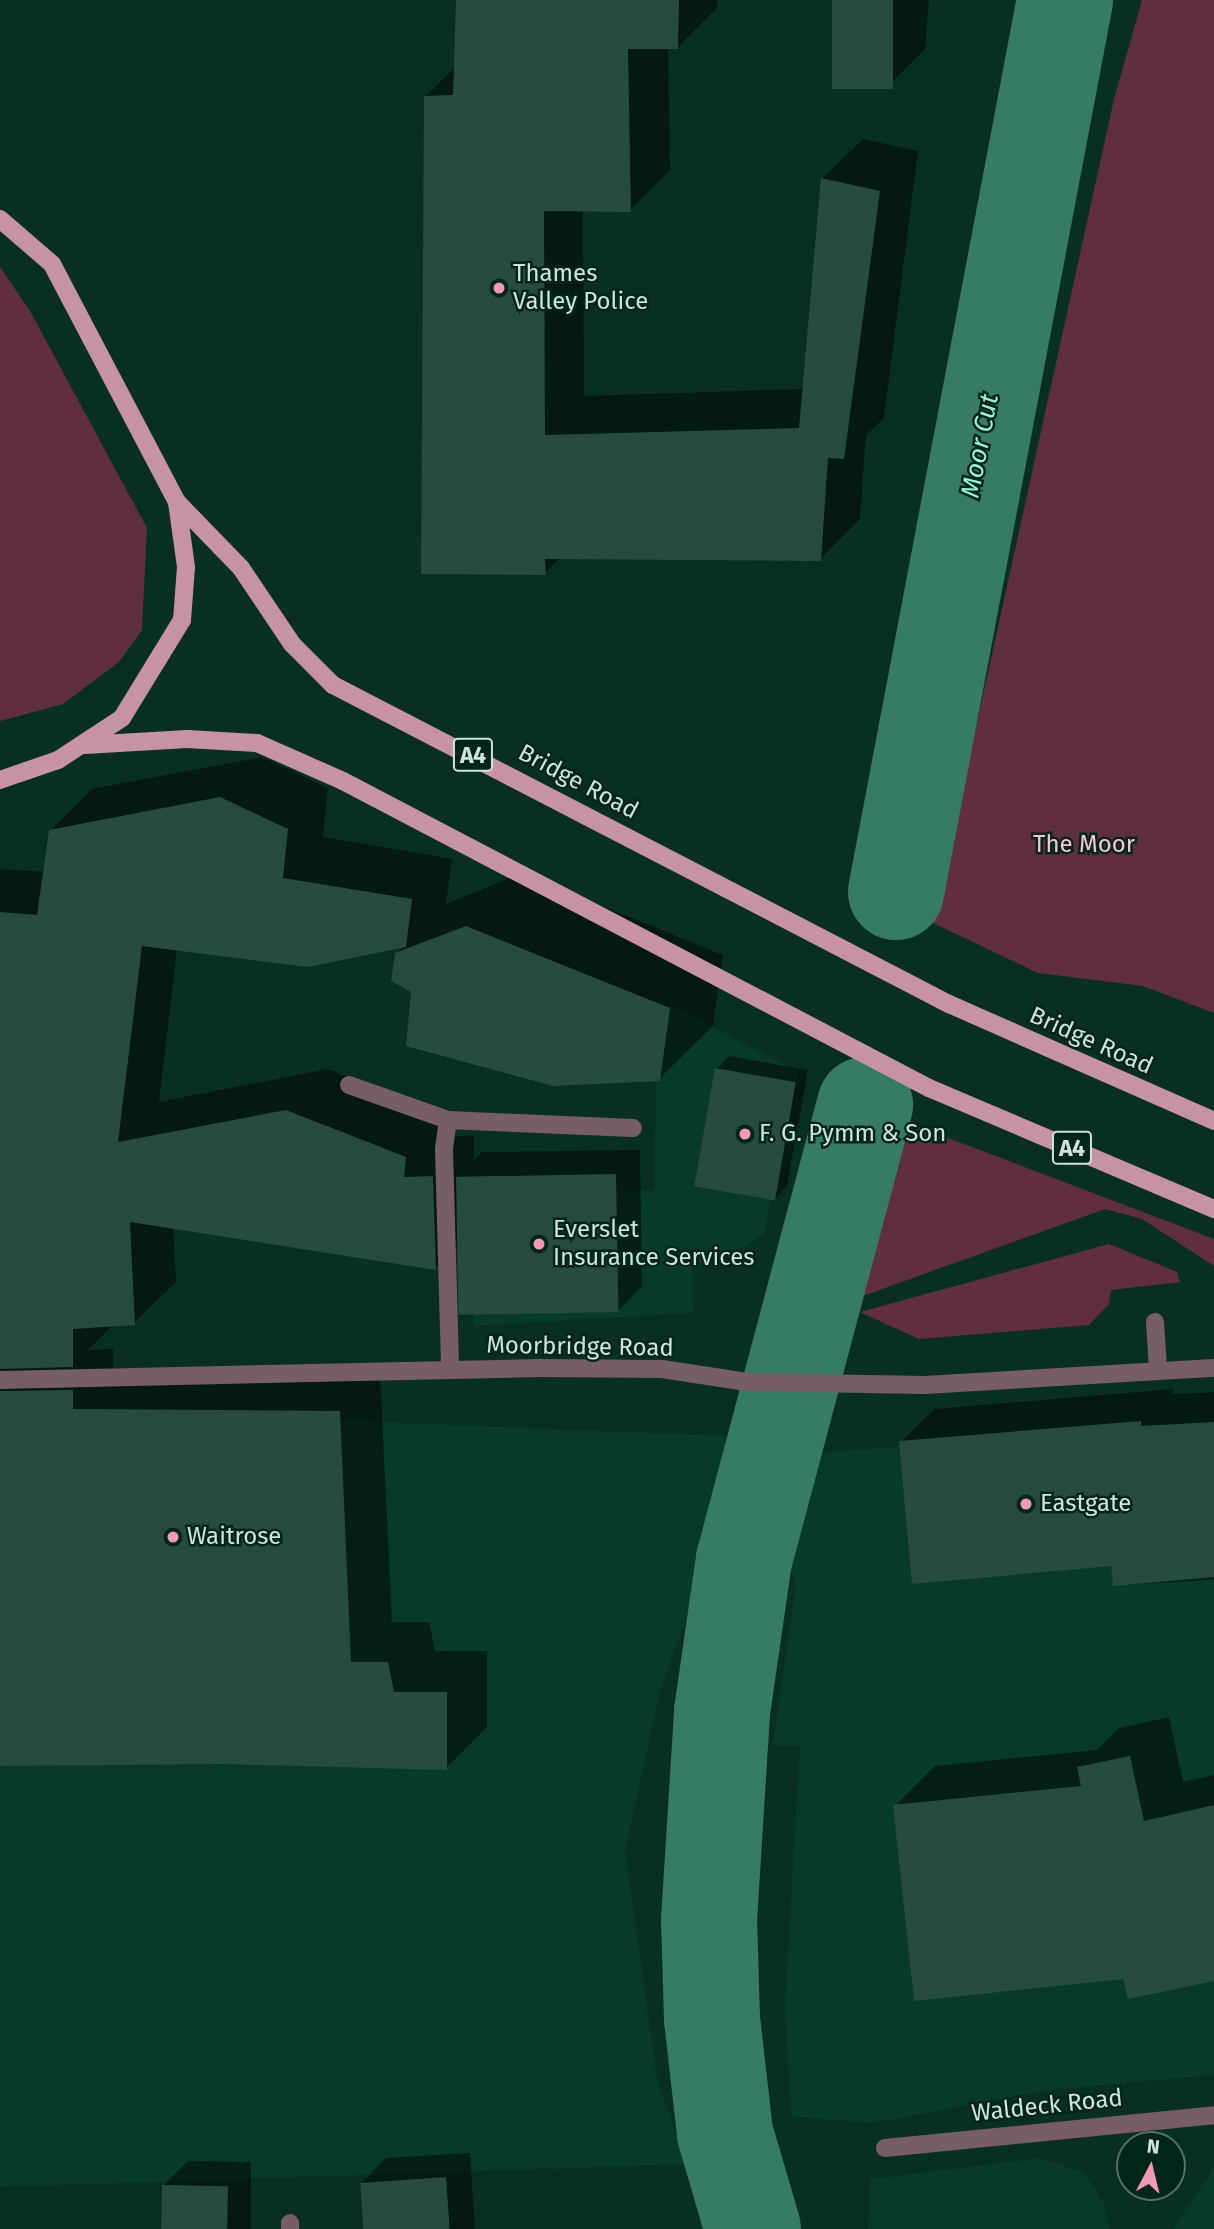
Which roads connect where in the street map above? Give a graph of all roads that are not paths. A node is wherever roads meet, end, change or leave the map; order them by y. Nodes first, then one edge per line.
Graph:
1 (0, 219) edge
2 (177, 502) junction
3 (85, 745) junction
4 (0, 780) edge
5 (349, 1085) dead end
6 (448, 1120) junction
7 (1214, 1121) edge
8 (633, 1128) dead end
9 (1214, 1209) edge
10 (1155, 1322) dead end
11 (1158, 1368) junction
12 (1214, 1368) edge
13 (450, 1370) junction
14 (0, 1380) edge
15 (1214, 2115) edge
16 (885, 2148) dead end

1 - 2 main road, A4
2 - 3 main road, A4
2 - 7 main road, Bridge Road / A4
3 - 4 main road, A4
3 - 9 main road, A4
5 - 6 street
6 - 8 street
6 - 13 street
10 - 11 street
11 - 12 street, Moorbridge Road
11 - 13 street, Moorbridge Road
13 - 14 street, Moorbridge Road
15 - 16 street, Waldeck Road

